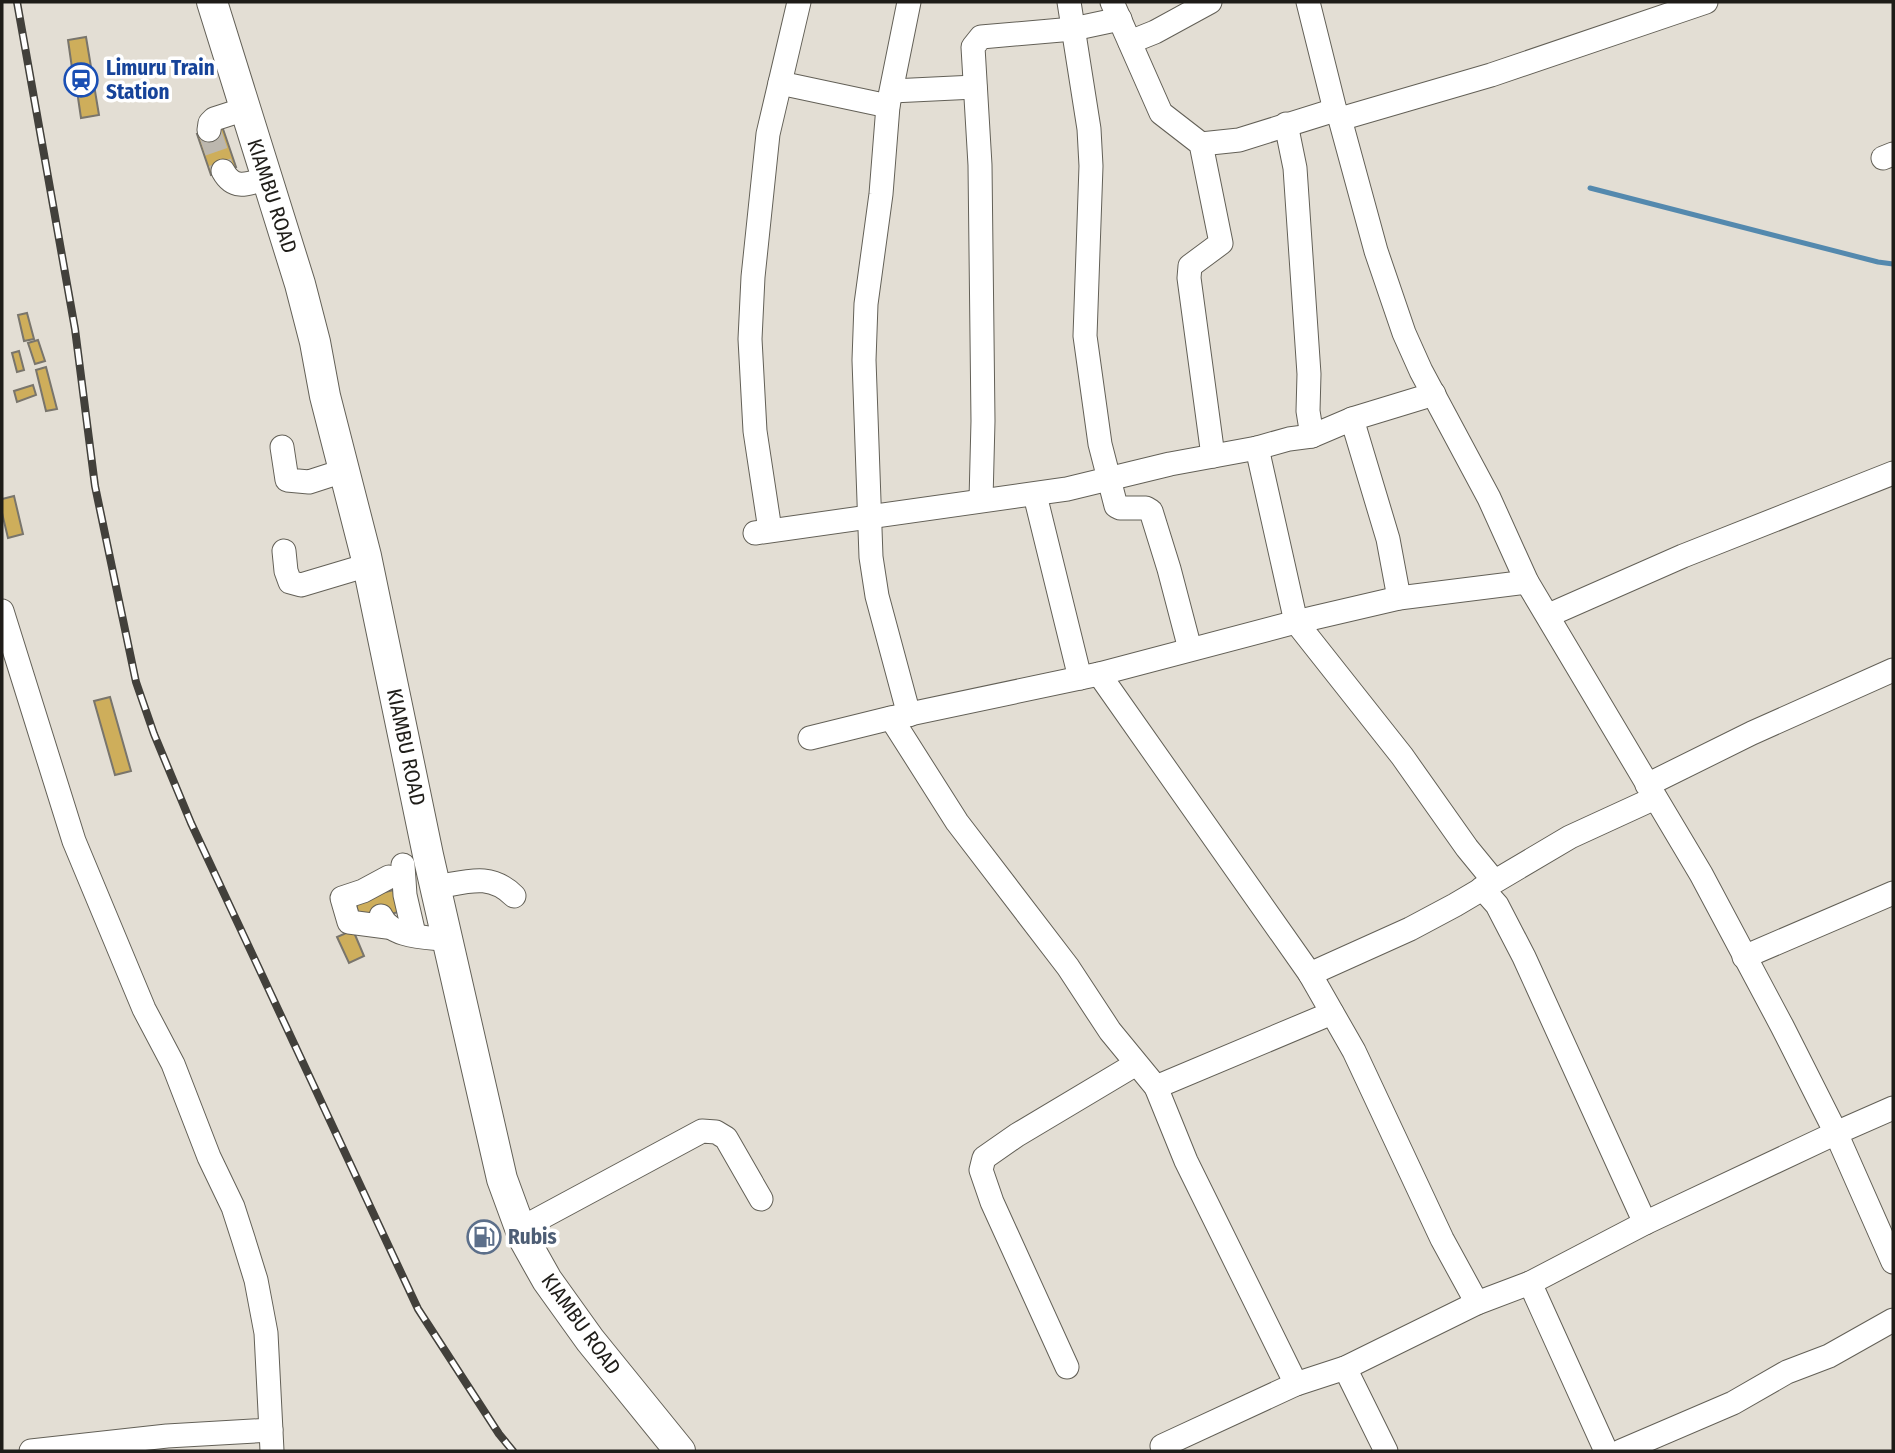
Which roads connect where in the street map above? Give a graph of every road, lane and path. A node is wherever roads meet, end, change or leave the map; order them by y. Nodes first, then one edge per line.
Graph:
1 (212, 2) edge
2 (799, 2) edge
3 (909, 2) edge
4 (1069, 2) edge
5 (1210, 2) edge
6 (1308, 2) edge
7 (1706, 2) edge
8 (1116, 10) edge
9 (1073, 29) junction
10 (1130, 42) junction
11 (780, 83) junction
12 (975, 87) junction
13 (890, 98) junction
14 (245, 109) junction
15 (1337, 115) junction
16 (1286, 124) junction
17 (209, 130) dead end
18 (1201, 144) junction
19 (223, 171) dead end
20 (267, 178) junction
21 (1434, 394) junction
22 (1352, 419) junction
23 (1312, 436) junction
24 (282, 447) dead end
25 (1257, 448) junction
26 (1213, 456) junction
27 (343, 471) junction
28 (1893, 473) edge
29 (1110, 478) junction
30 (1035, 495) junction
31 (981, 500) junction
32 (870, 517) junction
33 (284, 551) dead end
34 (368, 565) junction
35 (1527, 582) junction
36 (1399, 598) junction
37 (2, 611) edge
38 (1549, 615) junction
39 (1296, 622) junction
40 (1190, 649) junction
41 (1893, 670) edge
42 (1090, 676) junction
43 (900, 716) junction
44 (810, 738) dead end
45 (1651, 791) junction
46 (1488, 884) junction
47 (436, 887) junction
48 (394, 889) junction
49 (1893, 893) edge
50 (514, 896) dead end
51 (414, 934) junction
52 (449, 940) junction
53 (1744, 957) junction
54 (1310, 974) junction
55 (1332, 1013) junction
56 (1136, 1064) junction
57 (1156, 1087) junction
58 (1893, 1108) edge
59 (1836, 1133) junction
60 (761, 1199) dead end
61 (1645, 1223) junction
62 (520, 1229) junction
63 (1888, 1238) edge
64 (1893, 1262) edge
65 (1530, 1283) junction
66 (1477, 1303) junction
67 (1893, 1320) edge
68 (1067, 1367) dead end
69 (1345, 1368) junction
70 (1296, 1384) junction
71 (272, 1440) edge
72 (1159, 1449) edge
73 (32, 1451) edge
74 (680, 1451) edge
75 (1386, 1451) edge
76 (1606, 1451) edge
77 (1621, 1451) edge

1 - 14 main road, KIAMBU ROAD
2 - 11 street
3 - 13 street
4 - 9 street
5 - 10 street
6 - 15 street
7 - 15 street
8 - 9 street
8 - 10 street
9 - 12 street
9 - 29 street
10 - 18 street
11 - 13 street
11 - 32 street
12 - 13 street
12 - 31 street
13 - 32 street
14 - 17 street
14 - 20 main road, KIAMBU ROAD
15 - 16 street
15 - 21 street
16 - 18 street
16 - 23 street
18 - 26 street
19 - 20 street
20 - 27 main road, KIAMBU ROAD
21 - 22 street
21 - 35 street
22 - 23 street
22 - 36 street
23 - 25 street
24 - 27 street
25 - 26 street
25 - 39 street
26 - 29 street
27 - 34 main road, KIAMBU ROAD
28 - 38 street
29 - 30 street
29 - 40 street
30 - 31 street
30 - 42 street
31 - 32 street
32 - 43 street
33 - 34 street
34 - 48 main road, KIAMBU ROAD
35 - 36 street
35 - 38 street
36 - 39 street
37 - 71 street
38 - 45 street
39 - 40 street
39 - 46 street
40 - 42 street
41 - 45 street
42 - 43 street
42 - 54 street
43 - 44 street
43 - 56 street
45 - 46 street
45 - 53 street
46 - 54 street
46 - 61 street
47 - 48 main road, KIAMBU ROAD
47 - 50 street
47 - 52 main road, KIAMBU ROAD
48 - 51 street
48 - 51 street
49 - 53 street
51 - 52 street
52 - 62 main road, KIAMBU ROAD
53 - 59 street
54 - 55 street
55 - 57 street
55 - 66 street
56 - 57 street
56 - 68 street
57 - 70 street
58 - 59 street
59 - 61 street
59 - 63 street
60 - 62 street
61 - 65 street
62 - 74 main road, KIAMBU ROAD
63 - 64 street
65 - 66 street
65 - 76 street
66 - 69 street
67 - 77 street
69 - 70 street
69 - 75 street
70 - 72 street
71 - 73 street

